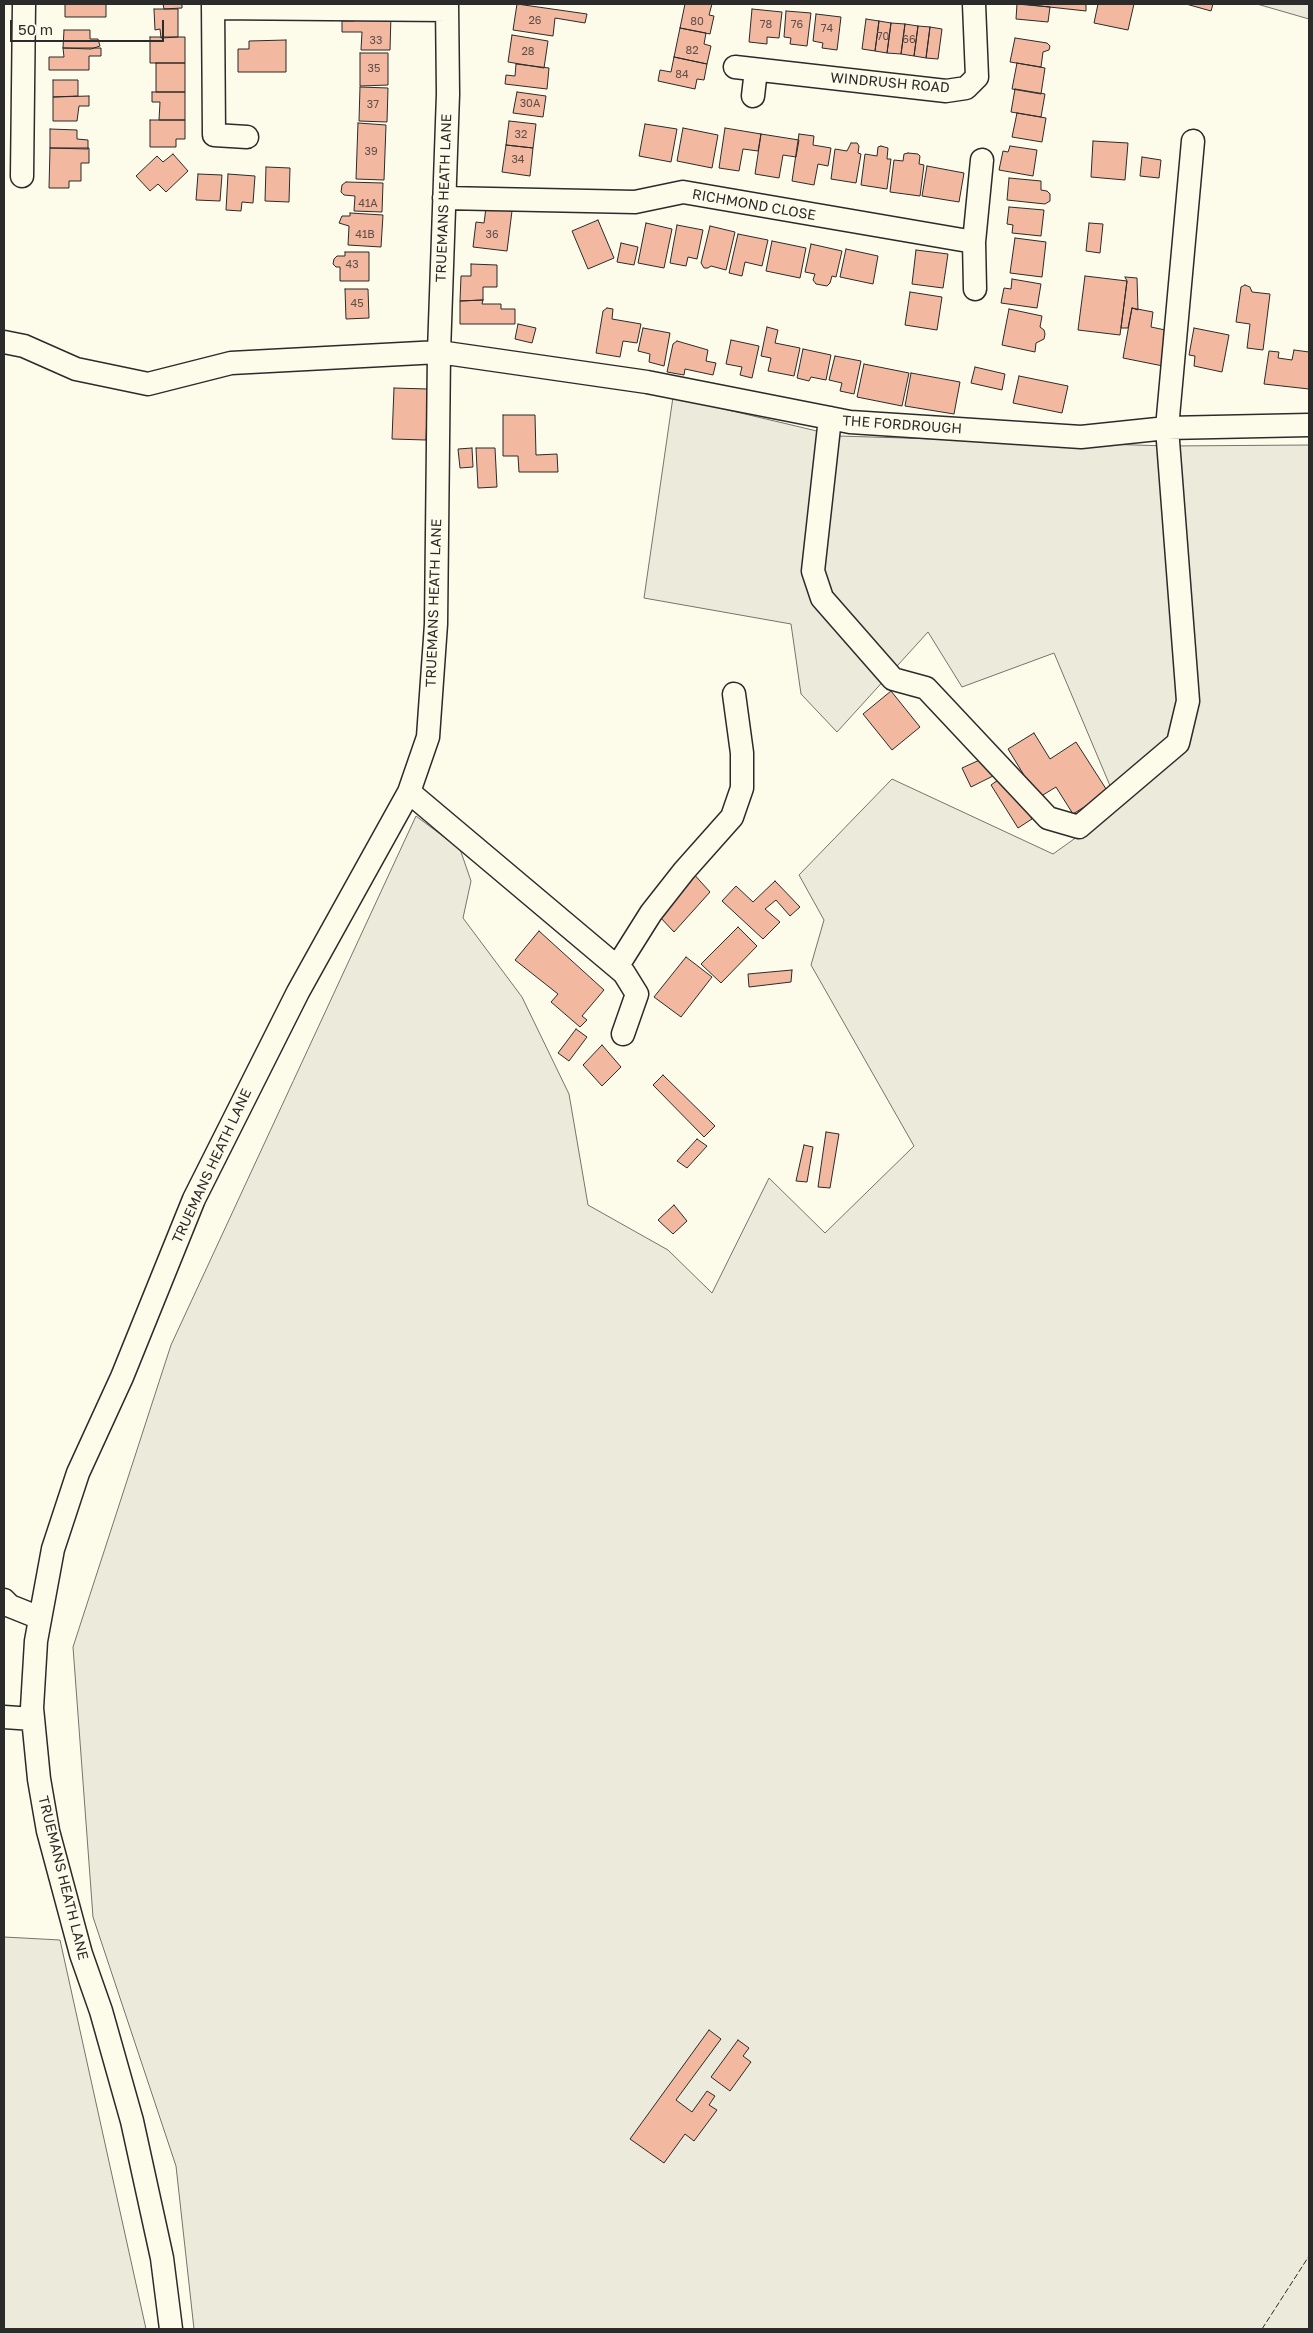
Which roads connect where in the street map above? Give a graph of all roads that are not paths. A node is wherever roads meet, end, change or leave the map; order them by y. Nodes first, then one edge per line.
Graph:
1 (24, 4) edge
2 (974, 4) edge
3 (213, 6) edge
4 (447, 7) edge
5 (14, 30) edge
6 (753, 96) dead end
7 (247, 137) dead end
8 (1194, 141) dead end
9 (982, 160) dead end
10 (22, 176) dead end
11 (444, 198) junction
12 (974, 242) junction
13 (975, 289) dead end
14 (4, 342) edge
15 (439, 352) junction
16 (830, 418) junction
17 (1309, 425) edge
18 (1167, 428) junction
19 (734, 694) dead end
20 (409, 792) junction
21 (617, 967) junction
22 (622, 1034) dead end
23 (4, 1600) edge
24 (40, 1618) junction
25 (4, 1717) edge
26 (33, 1719) junction
27 (171, 2329) edge

1 - 5 street
2 - 6 street, WINDRUSH ROAD
3 - 4 street
3 - 7 street
4 - 11 street, TRUEMANS HEATH LANE
5 - 10 street
8 - 18 street
9 - 12 street
11 - 12 street, RICHMOND CLOSE
11 - 15 street, TRUEMANS HEATH LANE
12 - 13 street
14 - 15 street, THE FORDROUGH
15 - 16 street, THE FORDROUGH
15 - 20 street, TRUEMANS HEATH LANE
16 - 18 street, THE FORDROUGH
16 - 18 street
17 - 18 street, THE FORDROUGH
19 - 21 street
20 - 21 street
20 - 24 street, TRUEMANS HEATH LANE
21 - 22 street
23 - 24 street
24 - 26 street, TRUEMANS HEATH LANE
25 - 26 street
26 - 27 street, TRUEMANS HEATH LANE

